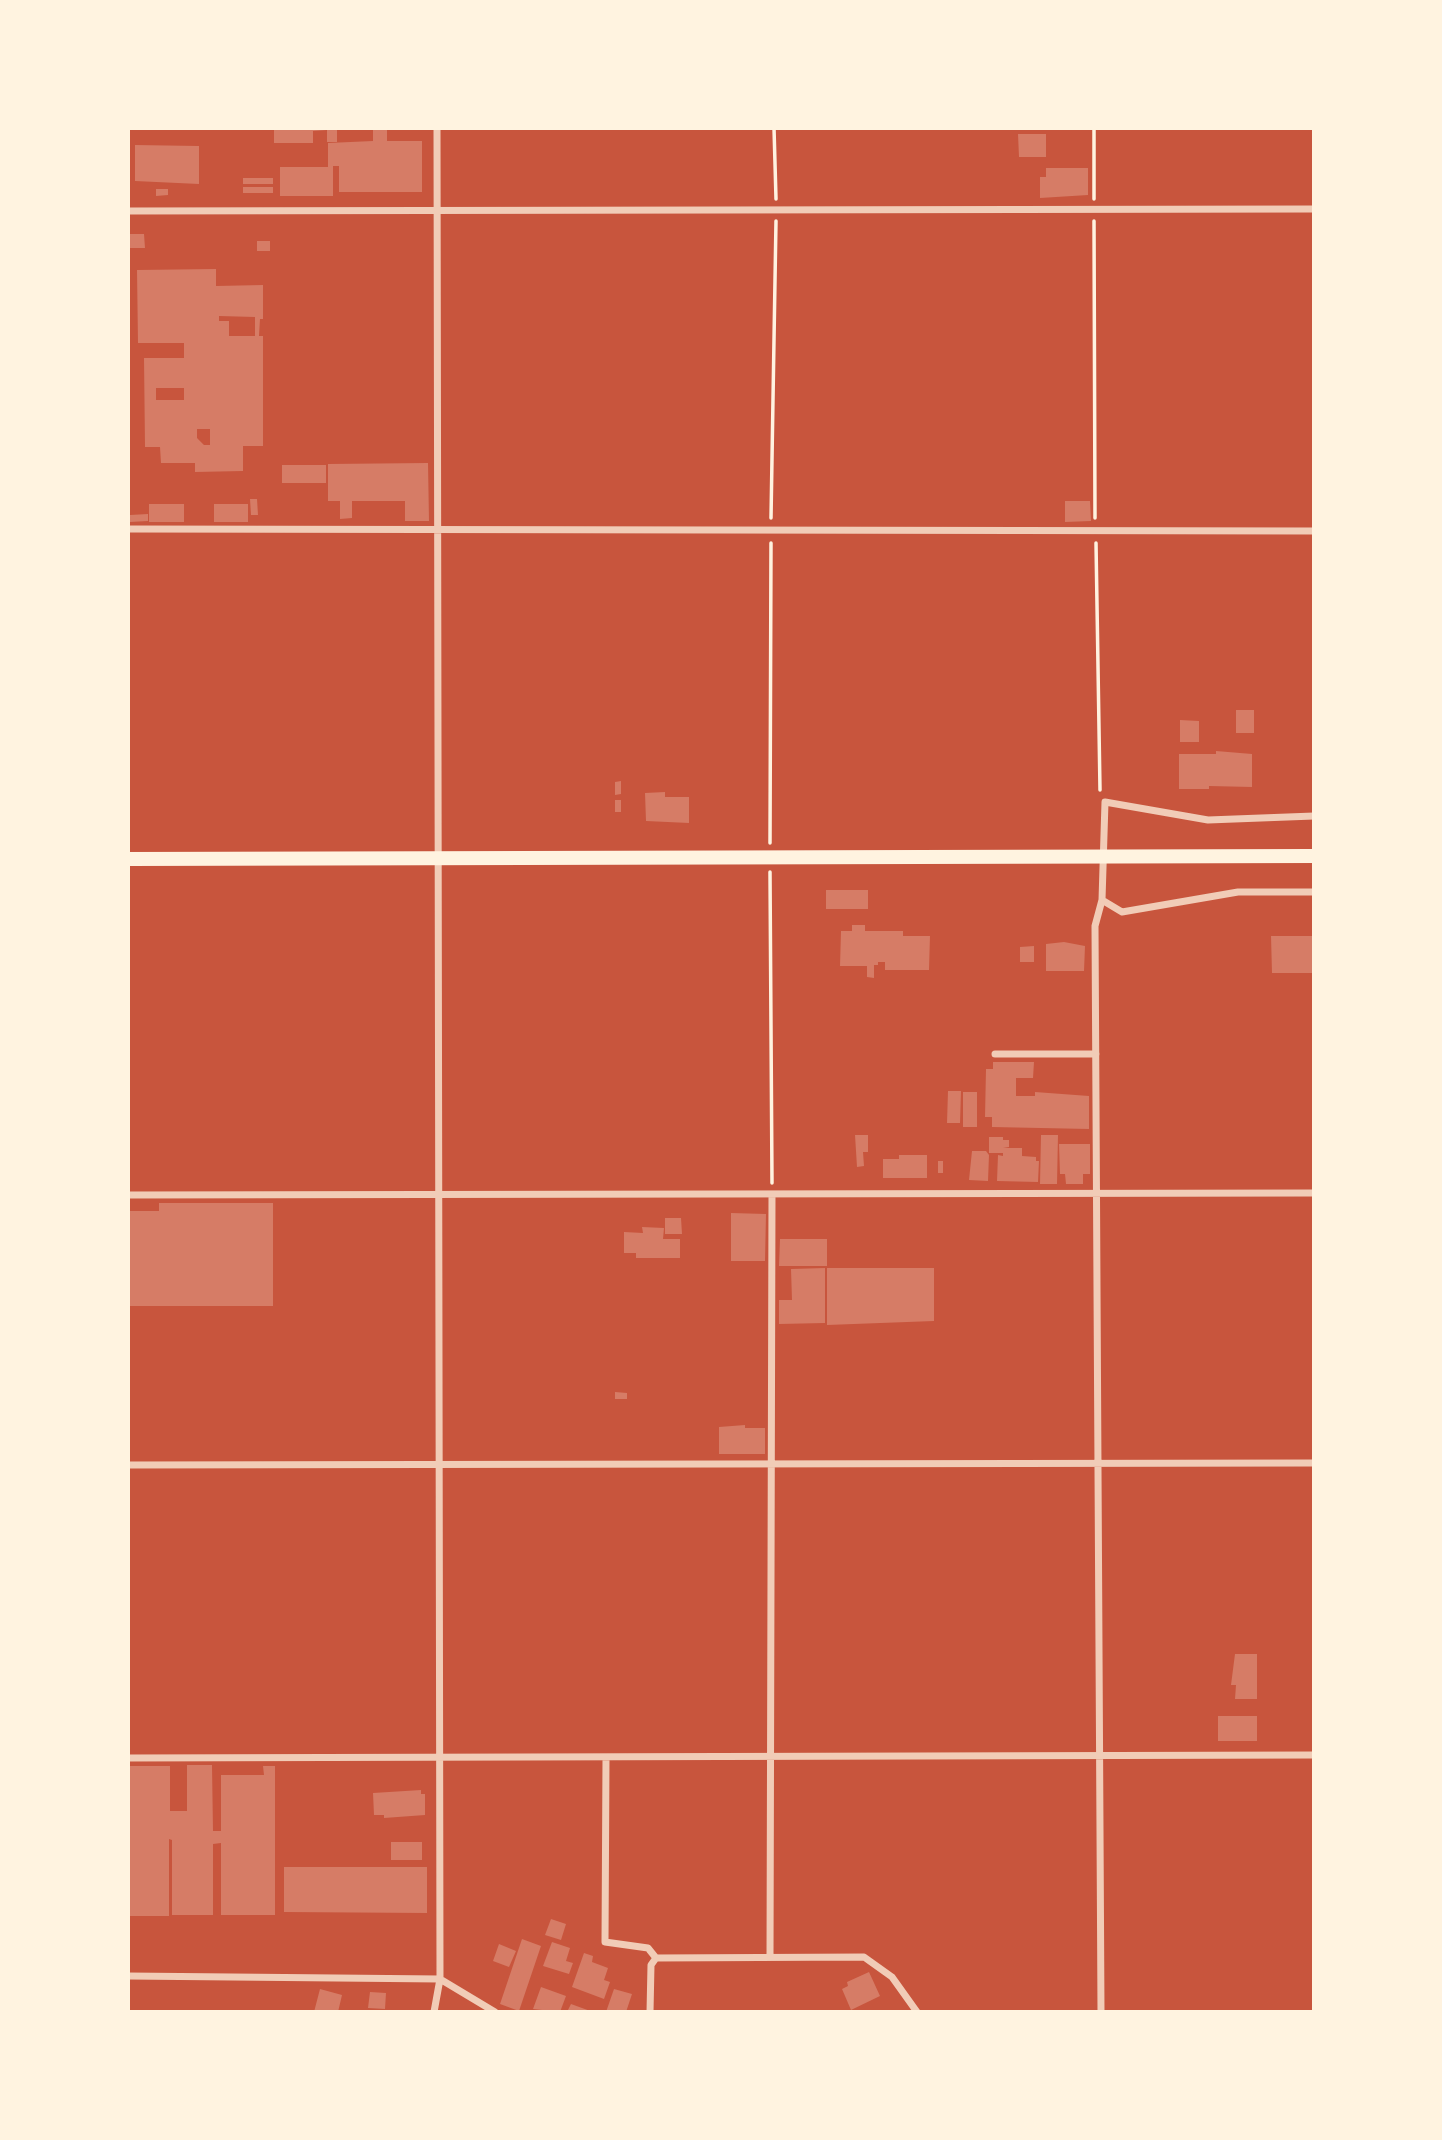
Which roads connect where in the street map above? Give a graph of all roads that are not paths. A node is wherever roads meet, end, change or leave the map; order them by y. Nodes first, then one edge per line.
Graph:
1 (437, 128) edge
2 (438, 209) junction
3 (1314, 209) edge
4 (128, 211) edge
5 (128, 529) edge
6 (436, 529) junction
7 (1314, 531) edge
8 (1314, 816) edge
9 (1102, 856) junction
10 (1314, 856) edge
11 (437, 857) junction
12 (128, 859) edge
13 (1314, 892) edge
14 (1102, 900) junction
15 (995, 1054) dead end
16 (1096, 1054) junction
17 (1314, 1193) edge
18 (128, 1195) edge
19 (439, 1195) junction
20 (772, 1195) junction
21 (1097, 1195) junction
22 (1097, 1463) junction
23 (1314, 1463) edge
24 (128, 1465) edge
25 (771, 1465) junction
26 (438, 1466) junction
27 (1314, 1755) edge
28 (1098, 1756) junction
29 (128, 1758) edge
30 (606, 1758) junction
31 (771, 1758) junction
32 (438, 1759) junction
33 (770, 1957) junction
34 (656, 1958) junction
35 (128, 1976) edge
36 (440, 1979) junction
37 (434, 2012) edge
38 (495, 2012) edge
39 (650, 2012) edge
40 (917, 2012) edge
41 (1101, 2012) edge

1 - 2 street
2 - 3 street
2 - 4 street
2 - 6 street
5 - 6 street
6 - 7 street
6 - 11 street
8 - 9 street
9 - 10 main road
9 - 11 main road
9 - 14 street
11 - 12 main road
11 - 19 street
13 - 14 street
14 - 16 street
15 - 16 street
16 - 21 street
17 - 21 street
18 - 19 street
19 - 20 street
19 - 26 street
20 - 21 street
20 - 25 street
21 - 22 street
22 - 23 street
22 - 25 street
22 - 28 street
24 - 26 street
25 - 26 street
25 - 31 street
26 - 32 street
27 - 28 street
28 - 31 street
28 - 41 street
29 - 32 street
30 - 31 street
30 - 32 street
30 - 34 street
31 - 33 street
32 - 36 street
33 - 34 street
33 - 40 street
34 - 39 street
35 - 36 street
36 - 37 street
36 - 38 street

